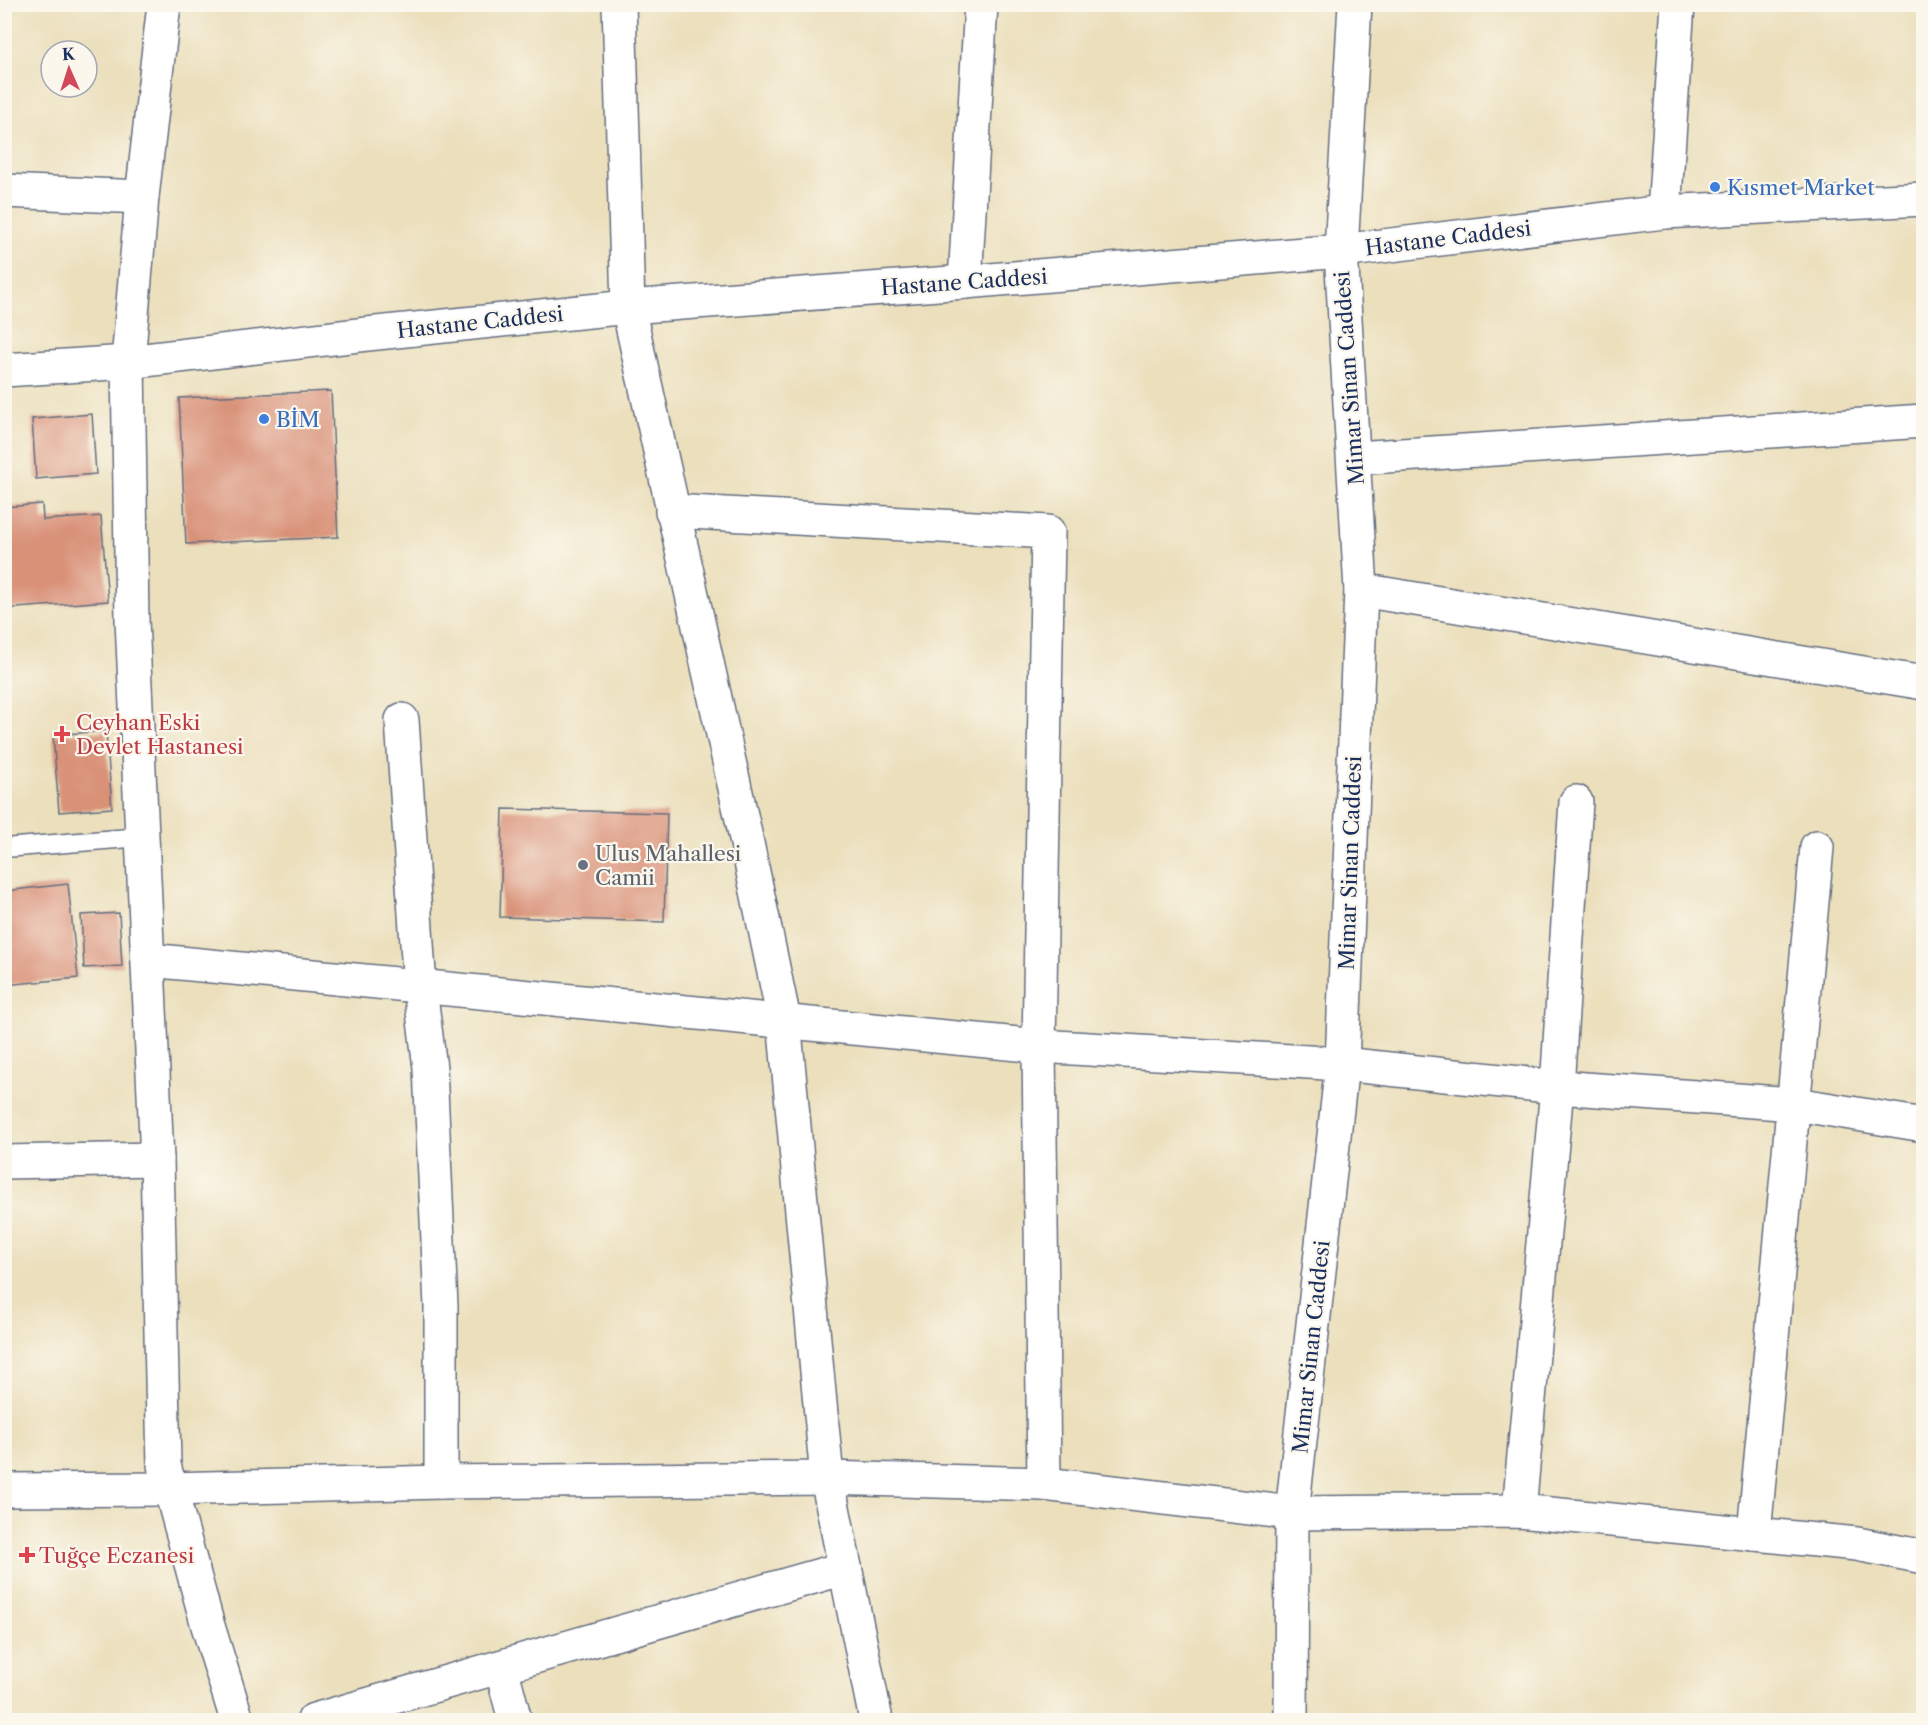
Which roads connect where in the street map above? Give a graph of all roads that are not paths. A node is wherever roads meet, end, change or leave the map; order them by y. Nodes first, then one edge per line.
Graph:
1 (164, 4) edge
2 (619, 4) edge
3 (981, 4) edge
4 (1355, 4) edge
5 (1678, 4) edge
6 (4, 191) edge
7 (142, 196) junction
8 (1923, 199) edge
9 (1664, 212) junction
10 (1341, 251) junction
11 (965, 282) junction
12 (628, 307) junction
13 (128, 362) junction
14 (4, 370) edge
15 (1923, 421) edge
16 (1355, 458) junction
17 (672, 511) junction
18 (1361, 590) junction
19 (1923, 683) edge
20 (402, 720) dead end
21 (1576, 802) dead end
22 (142, 837) junction
23 (1817, 847) dead end
24 (4, 848) edge
25 (149, 960) junction
26 (420, 988) junction
27 (783, 1020) junction
28 (1039, 1046) junction
29 (1342, 1064) junction
30 (1557, 1087) junction
31 (1795, 1104) junction
32 (1923, 1125) edge
33 (157, 1159) junction
34 (4, 1162) edge
35 (827, 1478) junction
36 (441, 1482) junction
37 (1044, 1484) junction
38 (170, 1489) junction
39 (4, 1490) edge
40 (1519, 1511) junction
41 (1292, 1513) junction
42 (1754, 1534) junction
43 (1923, 1557) edge
44 (845, 1568) junction
45 (501, 1667) junction
46 (237, 1720) edge
47 (314, 1720) edge
48 (515, 1720) edge
49 (876, 1720) edge
50 (1291, 1720) edge

1 - 7 street
2 - 12 street
3 - 11 street
4 - 10 street, Mimar Sinan Caddesi
5 - 9 street
6 - 7 street
7 - 13 street
8 - 9 street, Hastane Caddesi
9 - 10 street, Hastane Caddesi
10 - 11 street, Hastane Caddesi
10 - 16 street, Mimar Sinan Caddesi
11 - 12 street, Hastane Caddesi
12 - 13 street, Hastane Caddesi
12 - 17 street
13 - 14 street, Hastane Caddesi
13 - 22 street
15 - 16 street
16 - 18 street, Mimar Sinan Caddesi
17 - 27 street
17 - 28 street
18 - 19 street
18 - 29 street, Mimar Sinan Caddesi
20 - 26 street
21 - 30 street
22 - 24 lane
22 - 25 street
23 - 31 street
25 - 26 street
25 - 33 street
26 - 27 street
26 - 36 street
27 - 28 street
27 - 35 street
28 - 29 street
28 - 37 street
29 - 30 street
29 - 41 street, Mimar Sinan Caddesi
30 - 31 street
30 - 40 street
31 - 32 street
31 - 42 street
33 - 34 street
33 - 38 street
35 - 36 street
35 - 37 street
35 - 44 street
36 - 38 street
37 - 41 street
38 - 39 street
38 - 46 street
40 - 41 street
40 - 42 street
41 - 50 street, Mimar Sinan Caddesi
42 - 43 street
44 - 45 street
44 - 49 street
45 - 47 street
45 - 48 street

